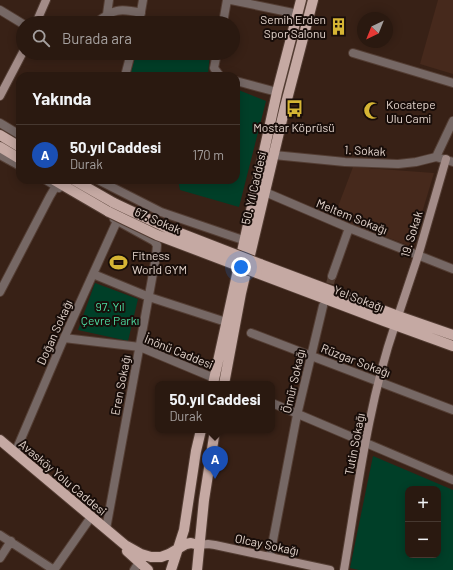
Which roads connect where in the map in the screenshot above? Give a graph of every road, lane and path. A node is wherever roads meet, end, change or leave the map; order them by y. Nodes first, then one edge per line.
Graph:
1 (46, 0) edge
2 (109, 0) edge
3 (143, 0) edge
4 (227, 0) edge
5 (231, 0) edge
6 (301, 0) edge
7 (313, 0) edge
8 (0, 10) edge
9 (141, 13) junction
10 (107, 14) junction
11 (298, 14) junction
12 (39, 16) edge
13 (105, 16) edge
14 (140, 16) edge
15 (224, 16) edge
16 (16, 20) edge
17 (353, 52) dead end
18 (19, 60) edge
19 (130, 60) edge
20 (216, 60) edge
21 (126, 72) edge
22 (217, 72) edge
23 (240, 82) edge
24 (453, 83) edge
25 (277, 92) junction
26 (0, 96) edge
27 (453, 121) edge
28 (0, 123) edge
29 (16, 133) edge
30 (0, 135) edge
31 (16, 145) edge
32 (0, 147) edge
33 (0, 154) edge
34 (274, 155) junction
35 (16, 157) edge
36 (436, 157) junction
37 (450, 161) edge
38 (16, 164) edge
39 (55, 184) edge
40 (57, 184) edge
41 (57, 184) edge
42 (79, 184) edge
43 (106, 184) edge
44 (265, 192) junction
45 (111, 207) junction
46 (117, 221) junction
47 (349, 228) junction
48 (243, 240) junction
49 (157, 245) joint
50 (418, 256) junction
51 (259, 268) joint
52 (453, 269) edge
53 (93, 274) junction
54 (332, 276) tunnel mouth
55 (0, 292) edge
56 (149, 297) junction
57 (323, 306) dead end
58 (396, 320) junction
59 (226, 322) junction
60 (251, 333) dead end
61 (453, 335) edge
62 (64, 338) junction
63 (453, 346) edge
64 (140, 347) junction
65 (310, 356) junction
66 (214, 381) edge
67 (225, 381) edge
68 (379, 382) junction
69 (275, 404) edge
70 (453, 410) edge
71 (297, 414) junction
72 (201, 433) edge
73 (215, 433) edge
74 (366, 442) junction
75 (1, 444) edge
76 (15, 454) junction
77 (453, 480) edge
78 (91, 517) junction
79 (106, 529) junction
80 (0, 535) edge
81 (11, 542) junction
82 (199, 545) junction
83 (177, 549) junction
84 (270, 556) junction
85 (0, 558) edge
86 (136, 566) edge
87 (54, 570) edge
88 (148, 570) edge
89 (171, 570) edge
90 (197, 570) edge
91 (330, 570) edge
92 (344, 570) edge

1 - 12 main road
2 - 10 street
3 - 9 street
4 - 15 street
5 - 11 street
6 - 11 main road, 50. Yıl Caddesi
7 - 34 main road, 50. Yıl Caddesi
8 - 16 street
9 - 10 street
9 - 14 street
10 - 13 street
11 - 25 main road, 50. Yıl Caddesi
17 - 24 street
18 - 26 main road
19 - 21 street
20 - 22 street
23 - 25 street
25 - 48 main road, 50. Yıl Caddesi
27 - 36 street
28 - 29 street
30 - 31 main road
32 - 35 main road
33 - 38 street
34 - 36 street, 1. Sokak
34 - 44 main road, 50. Yıl Caddesi
36 - 37 street, 1. Sokak
37 - 50 main road, 19. Sokak
39 - 55 street
40 - 45 main road, 67. Sokak
41 - 46 street, 67. Sokak
42 - 45 main road, 67. Sokak
43 - 48 street, 67. Sokak
44 - 47 street, Meltem Sokağı
44 - 67 main road, 50. Yıl Caddesi
45 - 51 main road, 67. Sokak, bridge
46 - 49 street, 67. Sokak
46 - 53 street, Doğan Sokağı
47 - 50 street, Meltem Sokağı
47 - 54 street
48 - 59 main road, 50. Yıl Caddesi
49 - 56 street, Eren Sokağı
50 - 52 street, Meltem Sokağı
50 - 58 main road, 19. Sokak
51 - 58 main road, Yel Sokağı
53 - 56 street
53 - 62 street, Doğan Sokağı
56 - 59 street
56 - 64 street, Eren Sokağı
57 - 65 street, Ömür Sokağı
58 - 61 main road, Yel Sokağı
58 - 63 main road, Yel Sokağı
58 - 68 main road, Tutin Sokağı
59 - 66 main road, 50. Yıl Caddesi
60 - 65 street, Rüzgar Sokağı
62 - 64 street, İnönü Caddesi
62 - 76 street, Doğan Sokağı
64 - 66 street, İnönü Caddesi
64 - 79 street, Eren Sokağı
65 - 68 street, Rüzgar Sokağı
65 - 71 street, Ömür Sokağı
68 - 70 street, Rüzgar Sokağı
68 - 74 main road, Tutin Sokağı
69 - 71 street
71 - 74 street
71 - 84 street, Ömür Sokağı
72 - 83 main road
73 - 82 main road
74 - 77 street
74 - 92 main road, Tutin Sokağı
75 - 76 main road, Avasköy Yolu Caddesi
76 - 78 main road, Avasköy Yolu Caddesi
78 - 79 main road, Avasköy Yolu Caddesi
78 - 87 street
79 - 83 main road, Avasköy Yolu Caddesi
79 - 86 main road, Avasköy Yolu Caddesi
80 - 81 street
81 - 85 street
81 - 87 street
82 - 83 main road, Avasköy Yolu Caddesi
82 - 84 main road, Olcay Sokağı
82 - 90 main road
83 - 89 main road
84 - 91 main road, Olcay Sokağı
86 - 88 main road, Avasköy Yolu Caddesi

